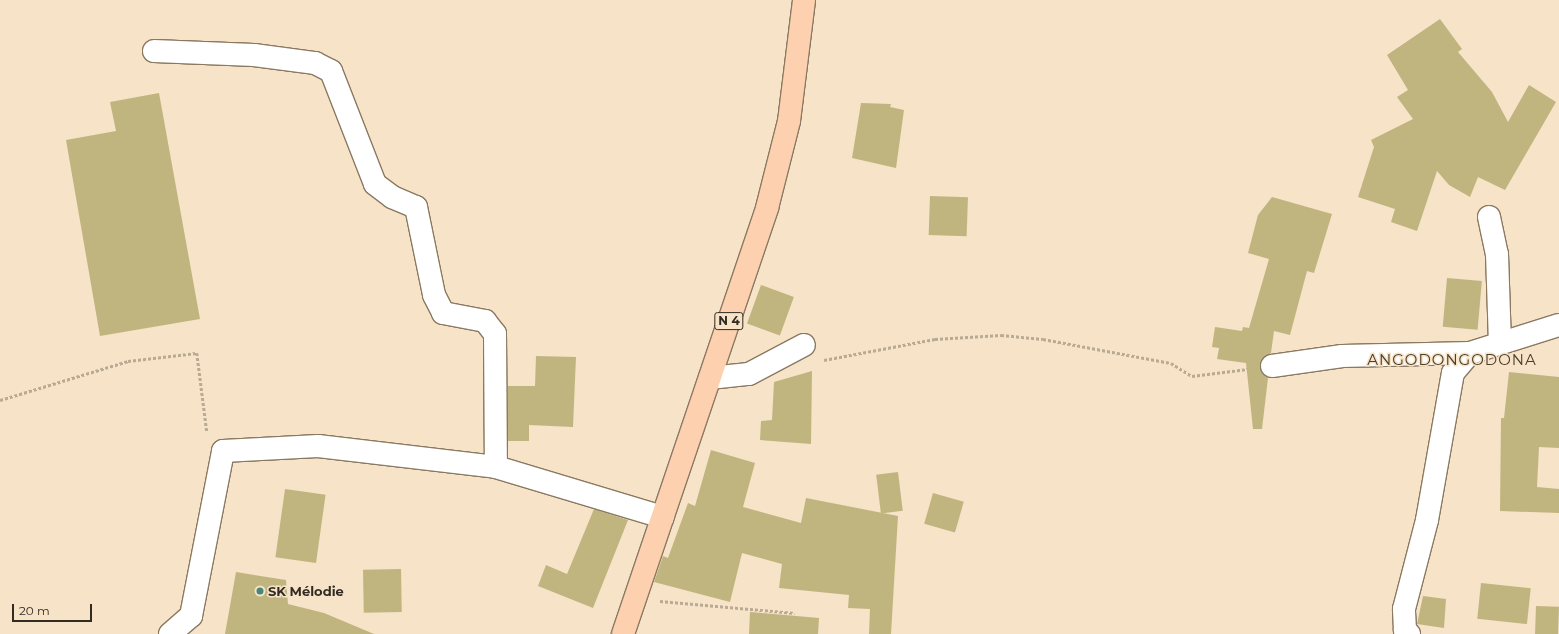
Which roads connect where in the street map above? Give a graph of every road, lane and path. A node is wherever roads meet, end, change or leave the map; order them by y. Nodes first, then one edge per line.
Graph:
1 (804, 0) edge
2 (154, 50) dead end
3 (1489, 217) dead end
4 (1559, 325) edge
5 (1500, 344) junction
6 (1470, 353) junction
7 (810, 354) joint
8 (1272, 366) joint
9 (710, 378) junction
10 (0, 400) edge
11 (223, 451) junction
12 (496, 466) junction
13 (663, 517) junction
14 (635, 599) junction
15 (794, 612) dead end
16 (170, 634) edge
17 (624, 634) edge
18 (1408, 634) edge

1 - 9 main road, N 4
2 - 12 street
3 - 5 street
4 - 5 street
5 - 6 street
6 - 8 street
6 - 18 street
7 - 8 path
7 - 9 street
9 - 13 main road, N 4
10 - 11 path
11 - 12 street
11 - 16 street
12 - 13 street
13 - 14 main road, N 4
14 - 15 path
14 - 17 main road, N 4

